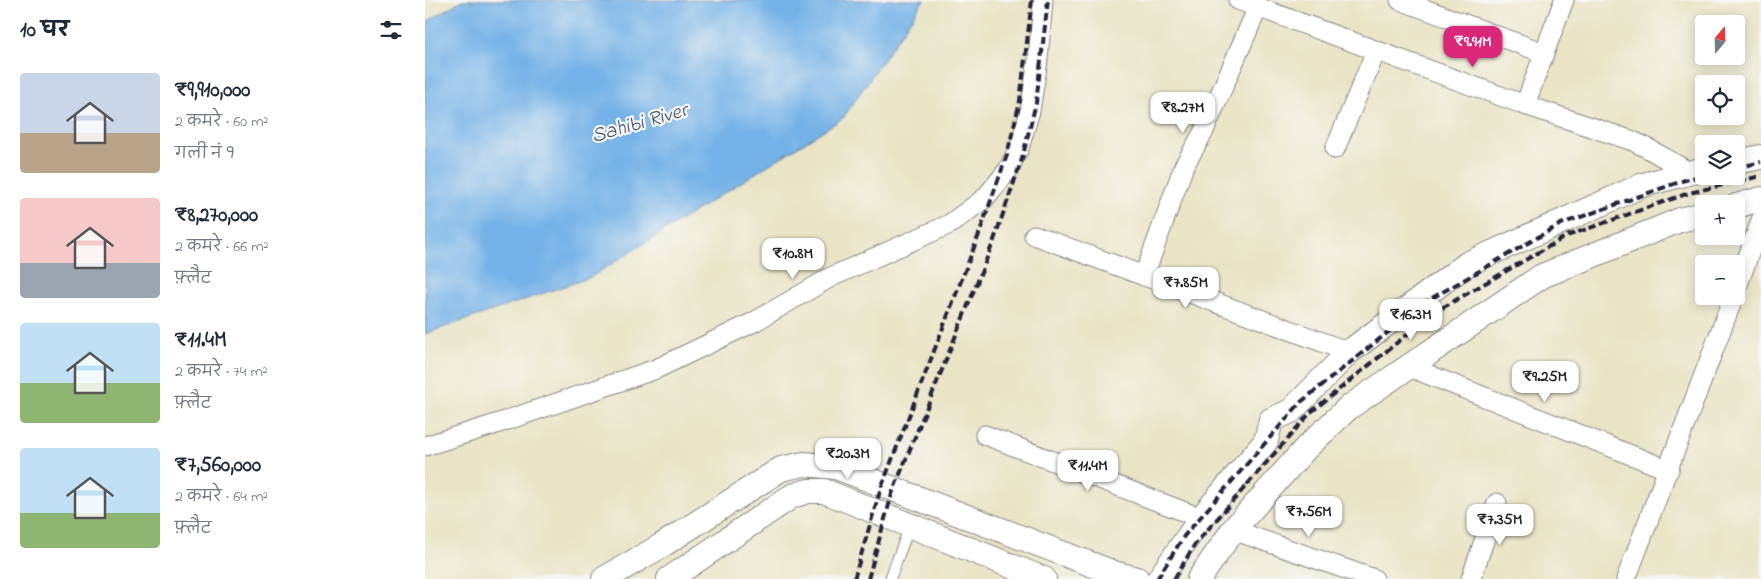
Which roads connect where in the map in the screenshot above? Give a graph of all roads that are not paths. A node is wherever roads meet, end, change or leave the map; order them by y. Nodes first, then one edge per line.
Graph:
1 (1043, 0) edge
2 (1238, 0) edge
3 (1400, 0) edge
4 (1564, 0) edge
5 (1258, 7) junction
6 (1376, 50) junction
7 (1544, 53) junction
8 (1525, 105) junction
9 (1335, 149) dead end
10 (1761, 157) edge
11 (1745, 160) edge
12 (1695, 170) edge
13 (1695, 172) edge
14 (1761, 199) edge
15 (1745, 203) edge
16 (1695, 216) edge
17 (1761, 220) edge
18 (1034, 235) dead end
19 (1745, 265) edge
20 (1144, 276) junction
21 (1731, 305) edge
22 (1349, 352) junction
23 (1409, 367) junction
24 (985, 435) dead end
25 (425, 446) edge
26 (1669, 470) junction
27 (1497, 503) dead end
28 (972, 518) junction
29 (1201, 518) junction
30 (910, 525) junction
31 (1233, 530) junction
32 (961, 546) junction
33 (604, 579) edge
34 (669, 579) edge
35 (890, 579) edge
36 (1044, 579) edge
37 (1137, 579) edge
38 (1159, 579) edge
39 (1199, 579) edge
40 (1374, 579) edge
41 (1471, 579) edge
42 (1627, 579) edge

1 - 25 street
2 - 5 street
3 - 7 street
4 - 7 street
5 - 6 street
5 - 20 street
6 - 8 street
6 - 9 street
7 - 8 street
8 - 12 street
10 - 11 street
13 - 22 street
14 - 15 street
16 - 23 street
17 - 19 street
18 - 20 street
20 - 22 street
21 - 26 street
22 - 29 street
23 - 26 street
23 - 31 street
24 - 29 street
26 - 42 street
27 - 41 street
28 - 32 street
28 - 33 street
28 - 37 street
29 - 38 street
30 - 32 street
30 - 34 street
30 - 35 lane
31 - 39 street
31 - 40 street
32 - 36 street

